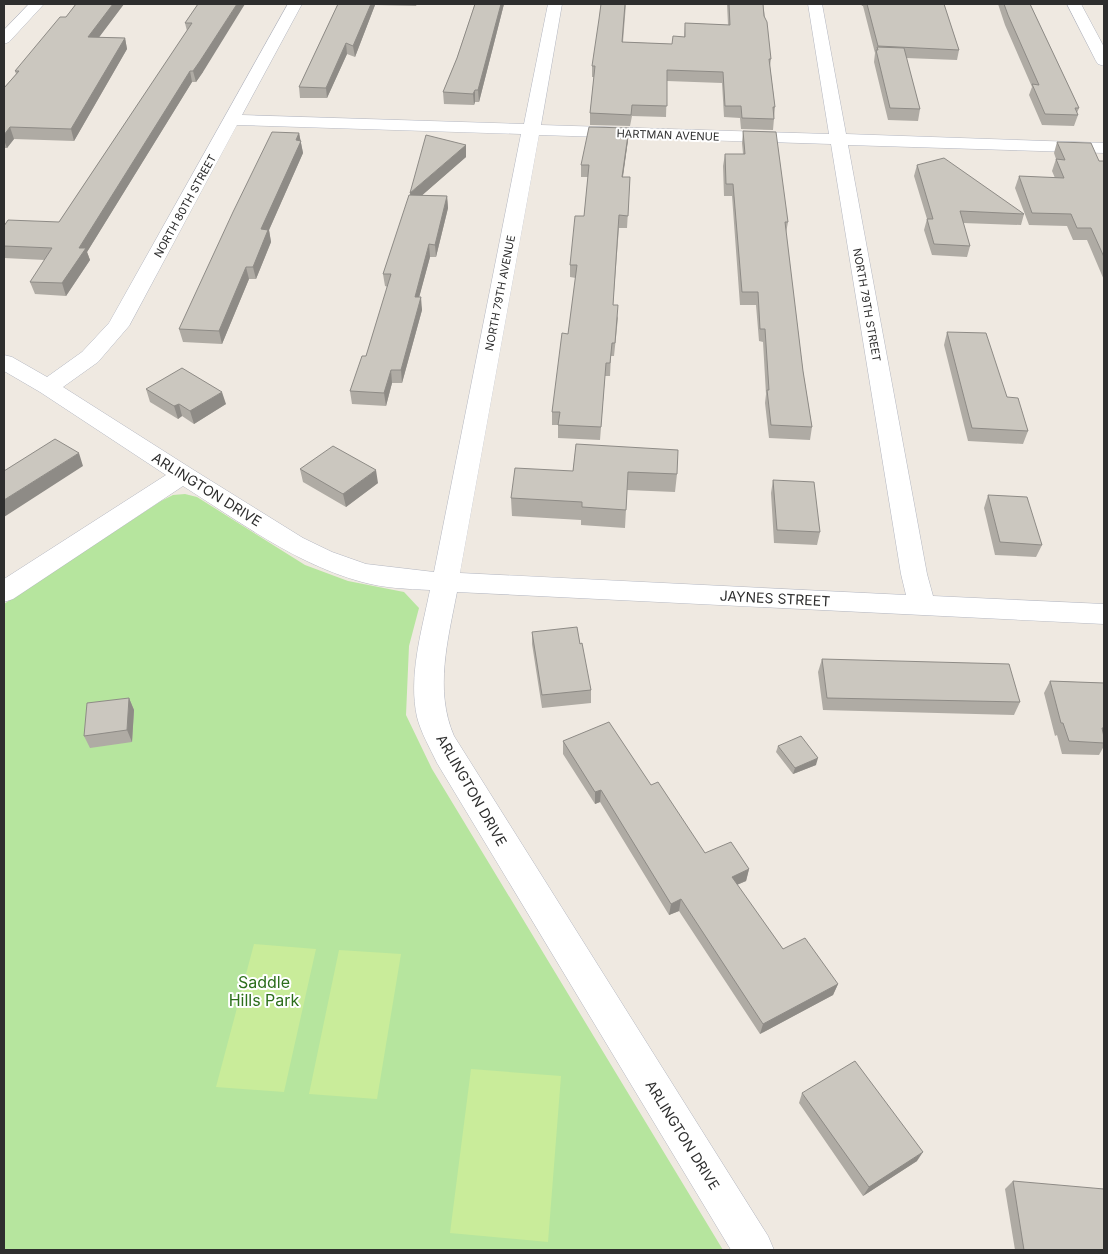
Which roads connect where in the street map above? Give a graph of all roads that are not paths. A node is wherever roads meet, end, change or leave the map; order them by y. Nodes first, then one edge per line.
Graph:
1 (37, 4) edge
2 (295, 4) edge
3 (555, 4) edge
4 (815, 4) edge
5 (1074, 4) edge
6 (4, 39) edge
7 (1104, 61) edge
8 (232, 120) junction
9 (531, 131) junction
10 (839, 140) junction
11 (1104, 148) edge
12 (4, 362) edge
13 (48, 387) junction
14 (183, 475) junction
15 (445, 582) junction
16 (4, 592) edge
17 (922, 605) junction
18 (1104, 614) edge
19 (754, 1250) edge

1 - 6 street
2 - 8 street, NORTH 80TH STREET
3 - 9 street, NORTH 79TH AVENUE
4 - 10 street, NORTH 79TH STREET
5 - 7 street
8 - 9 street, HARTMAN AVENUE
8 - 13 street, NORTH 80TH STREET
9 - 10 street, HARTMAN AVENUE
9 - 15 street, NORTH 79TH AVENUE
10 - 11 street, HARTMAN AVENUE
10 - 17 street, NORTH 79TH STREET
12 - 13 street, ARLINGTON DRIVE
13 - 14 street, ARLINGTON DRIVE
14 - 15 street, ARLINGTON DRIVE
14 - 16 street
15 - 17 street, JAYNES STREET
15 - 19 street, ARLINGTON DRIVE
17 - 18 street, JAYNES STREET

